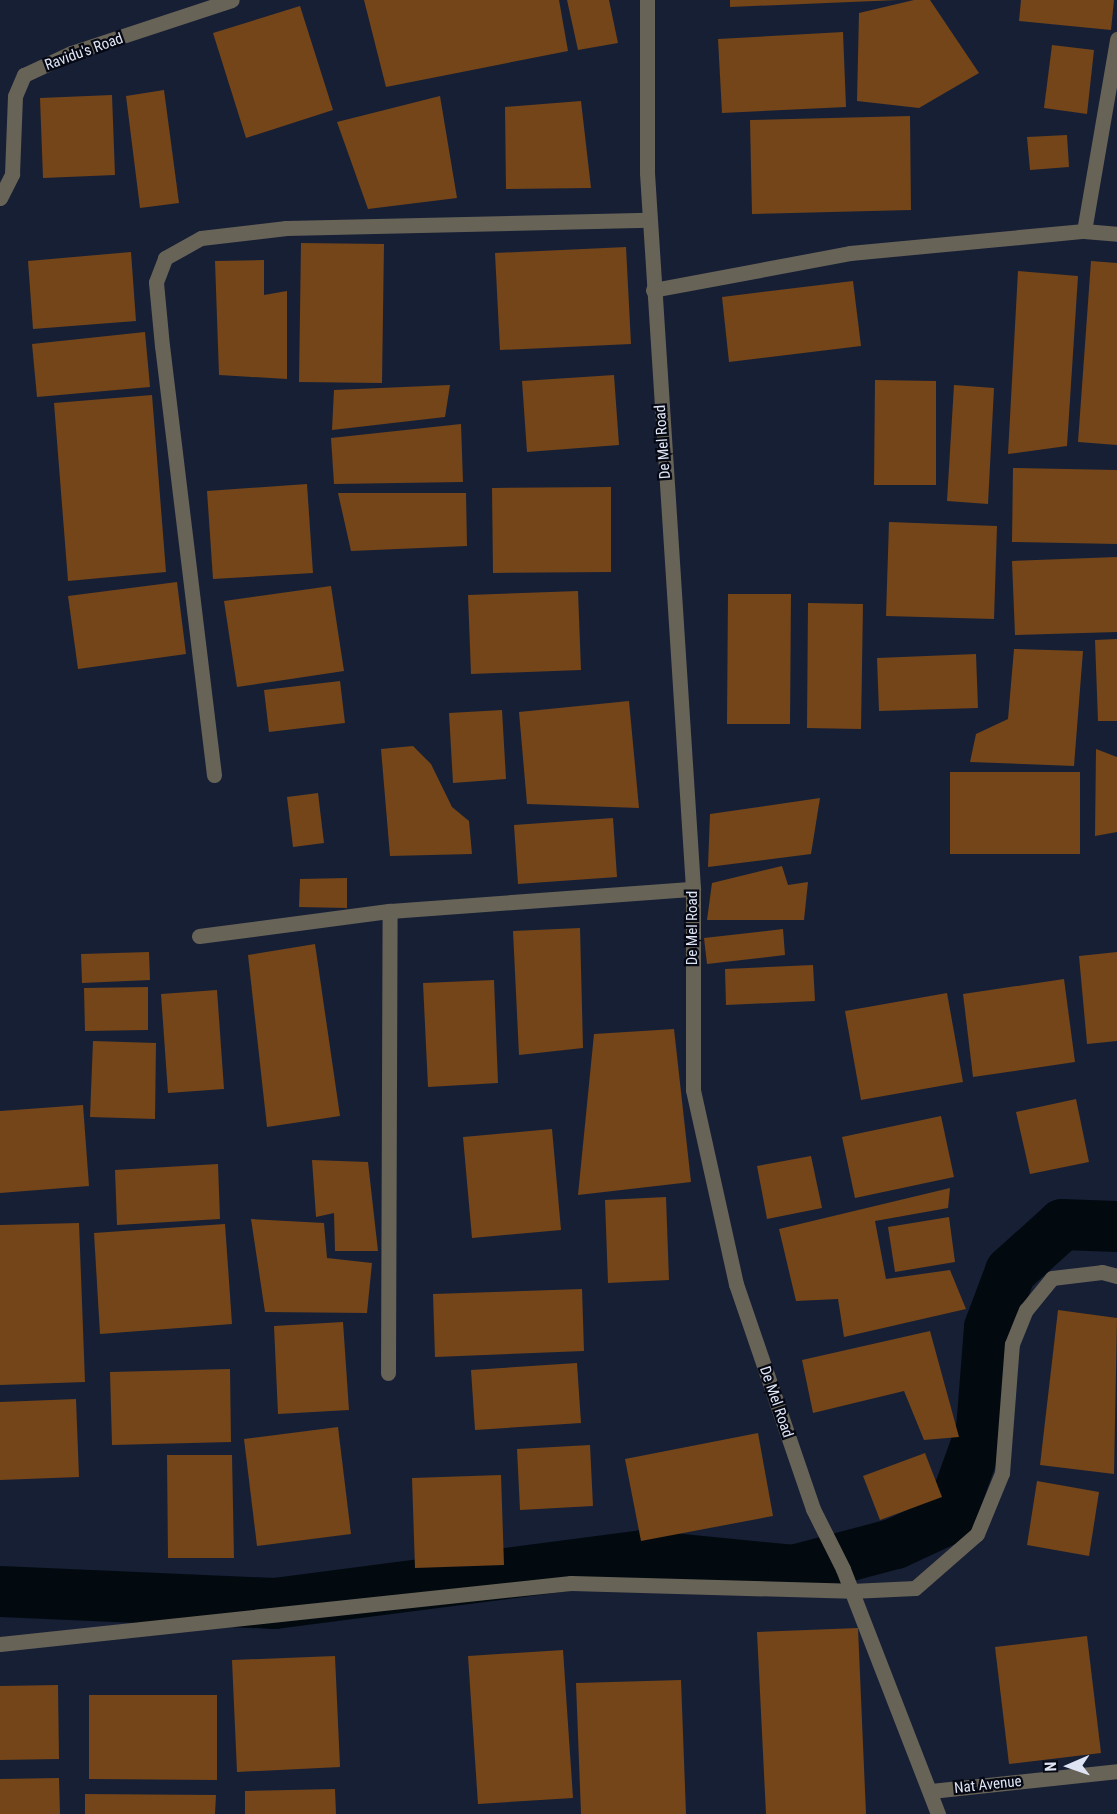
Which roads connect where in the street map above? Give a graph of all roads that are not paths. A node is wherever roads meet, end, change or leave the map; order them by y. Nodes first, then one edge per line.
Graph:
1 (232, 0) edge
2 (646, 0) edge
3 (1117, 39) edge
4 (0, 198) edge
5 (649, 220) junction
6 (1084, 231) junction
7 (1117, 234) edge
8 (653, 290) junction
9 (214, 775) dead end
10 (693, 889) junction
11 (390, 910) junction
12 (199, 936) dead end
13 (1117, 1276) edge
14 (388, 1373) dead end
15 (852, 1591) junction
16 (0, 1644) edge
17 (1117, 1771) edge
18 (931, 1791) junction
19 (938, 1814) edge

1 - 4 street, Ravidu's Road
2 - 5 street, De Mel Road
3 - 6 street
5 - 8 street, De Mel Road
5 - 9 street
6 - 7 street
6 - 8 street
8 - 10 street, De Mel Road
10 - 11 street
10 - 15 street, De Mel Road
11 - 12 street
11 - 14 street
13 - 15 street
15 - 16 street
15 - 18 street, De Mel Road
17 - 18 street, Nat Avenue
18 - 19 street, De Mel Road

